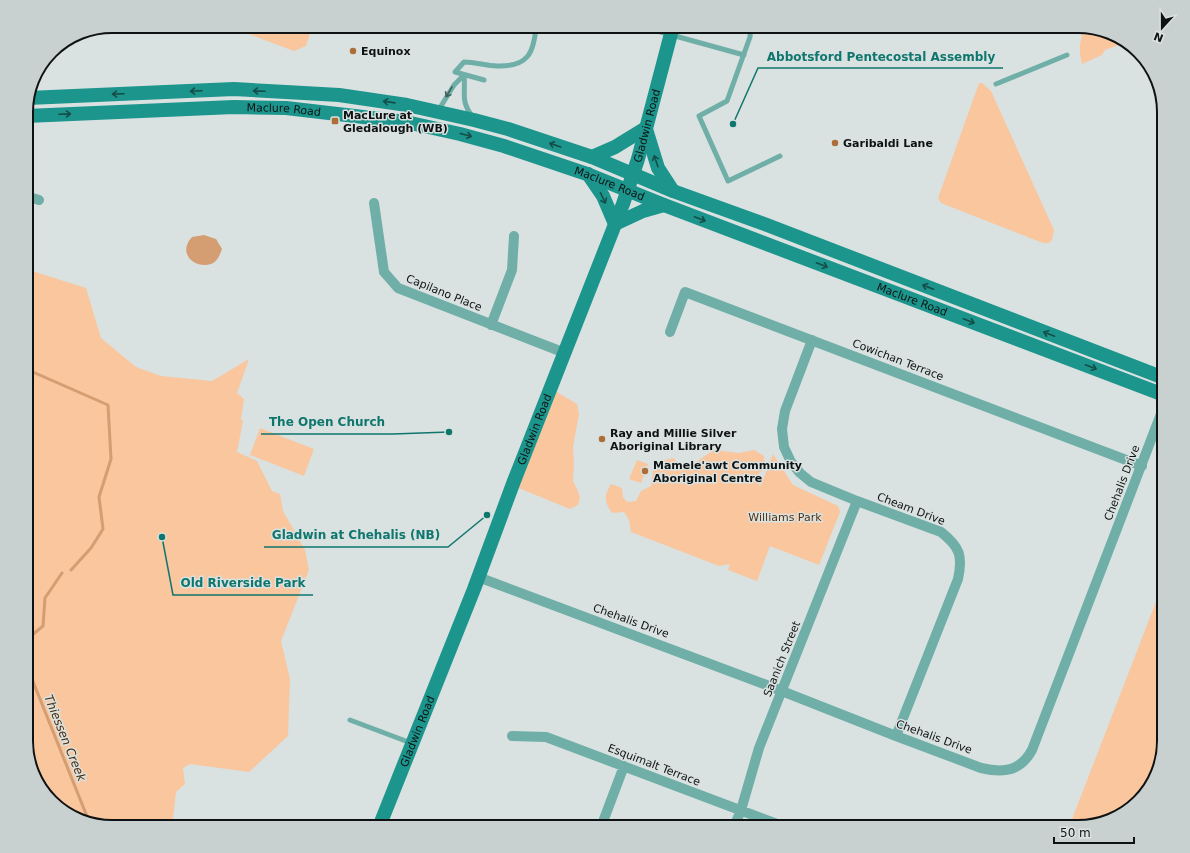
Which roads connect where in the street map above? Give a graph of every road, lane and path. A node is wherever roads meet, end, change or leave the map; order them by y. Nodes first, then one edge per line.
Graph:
1 (536, 33) edge
2 (671, 33) edge
3 (681, 33) edge
4 (750, 33) edge
5 (744, 55) junction
6 (1067, 55) dead end
7 (464, 75) junction
8 (484, 80) dead end
9 (996, 84) dead end
10 (35, 98) edge
11 (437, 112) junction
12 (33, 116) edge
13 (474, 120) junction
14 (646, 128) junction
15 (780, 156) dead end
16 (592, 158) junction
17 (587, 174) junction
18 (633, 175) junction
19 (628, 190) junction
20 (673, 191) junction
21 (33, 198) edge
22 (39, 200) dead end
23 (374, 203) dead end
24 (664, 205) junction
25 (615, 224) junction
26 (514, 236) dead end
27 (491, 325) junction
28 (670, 332) dead end
29 (812, 340) junction
30 (565, 353) junction
31 (1157, 375) edge
32 (1157, 392) edge
33 (1157, 425) edge
34 (1142, 466) junction
35 (857, 501) junction
36 (478, 577) junction
37 (782, 691) junction
38 (350, 720) dead end
39 (512, 736) dead end
40 (896, 736) junction
41 (412, 743) junction
42 (624, 766) junction
43 (741, 810) junction
44 (382, 820) edge
45 (604, 820) edge
46 (737, 820) edge
47 (767, 820) edge

1 - 7 lane
2 - 14 main road, Gladwin Road
3 - 5 lane
4 - 5 lane
5 - 15 lane
6 - 9 lane
7 - 8 lane
7 -> 11 lane
7 - 13 lane
11 -> 10 main road, Maclure Road
11 - 13 main road, Maclure Road
12 -> 17 main road, Maclure Road
16 -> 13 main road, Maclure Road
14 - 16 main road
14 - 18 main road, Gladwin Road
20 -> 14 main road
16 - 18 main road, Maclure Road
17 - 19 main road, Maclure Road
17 -> 25 main road
18 - 19 main road, Gladwin Road
18 - 20 main road, Maclure Road
19 - 24 main road, Maclure Road
19 - 25 main road, Gladwin Road
31 -> 20 main road, Maclure Road
21 - 22 street
23 - 27 street, Capilano Place
24 - 25 main road
24 -> 32 main road, Maclure Road
25 - 30 main road, Gladwin Road
26 - 27 street
27 - 30 street, Capilano Place
28 - 29 street, Cowichan Terrace
29 - 34 street, Cowichan Terrace
29 - 35 street, Cheam Drive
30 - 36 main road, Gladwin Road
33 - 34 street, Chehalis Drive
34 - 40 street, Chehalis Drive
35 - 37 street, Saanich Street
35 - 40 street, Cheam Drive
36 - 37 street, Chehalis Drive
36 - 41 main road, Gladwin Road
37 - 40 street, Chehalis Drive
37 - 43 street, Saanich Street
38 - 41 lane
39 - 42 street, Esquimalt Terrace
41 - 44 main road, Gladwin Road
42 - 43 street, Esquimalt Terrace
42 - 45 street
43 - 46 street, Saanich Street
43 - 47 street, Esquimalt Terrace

